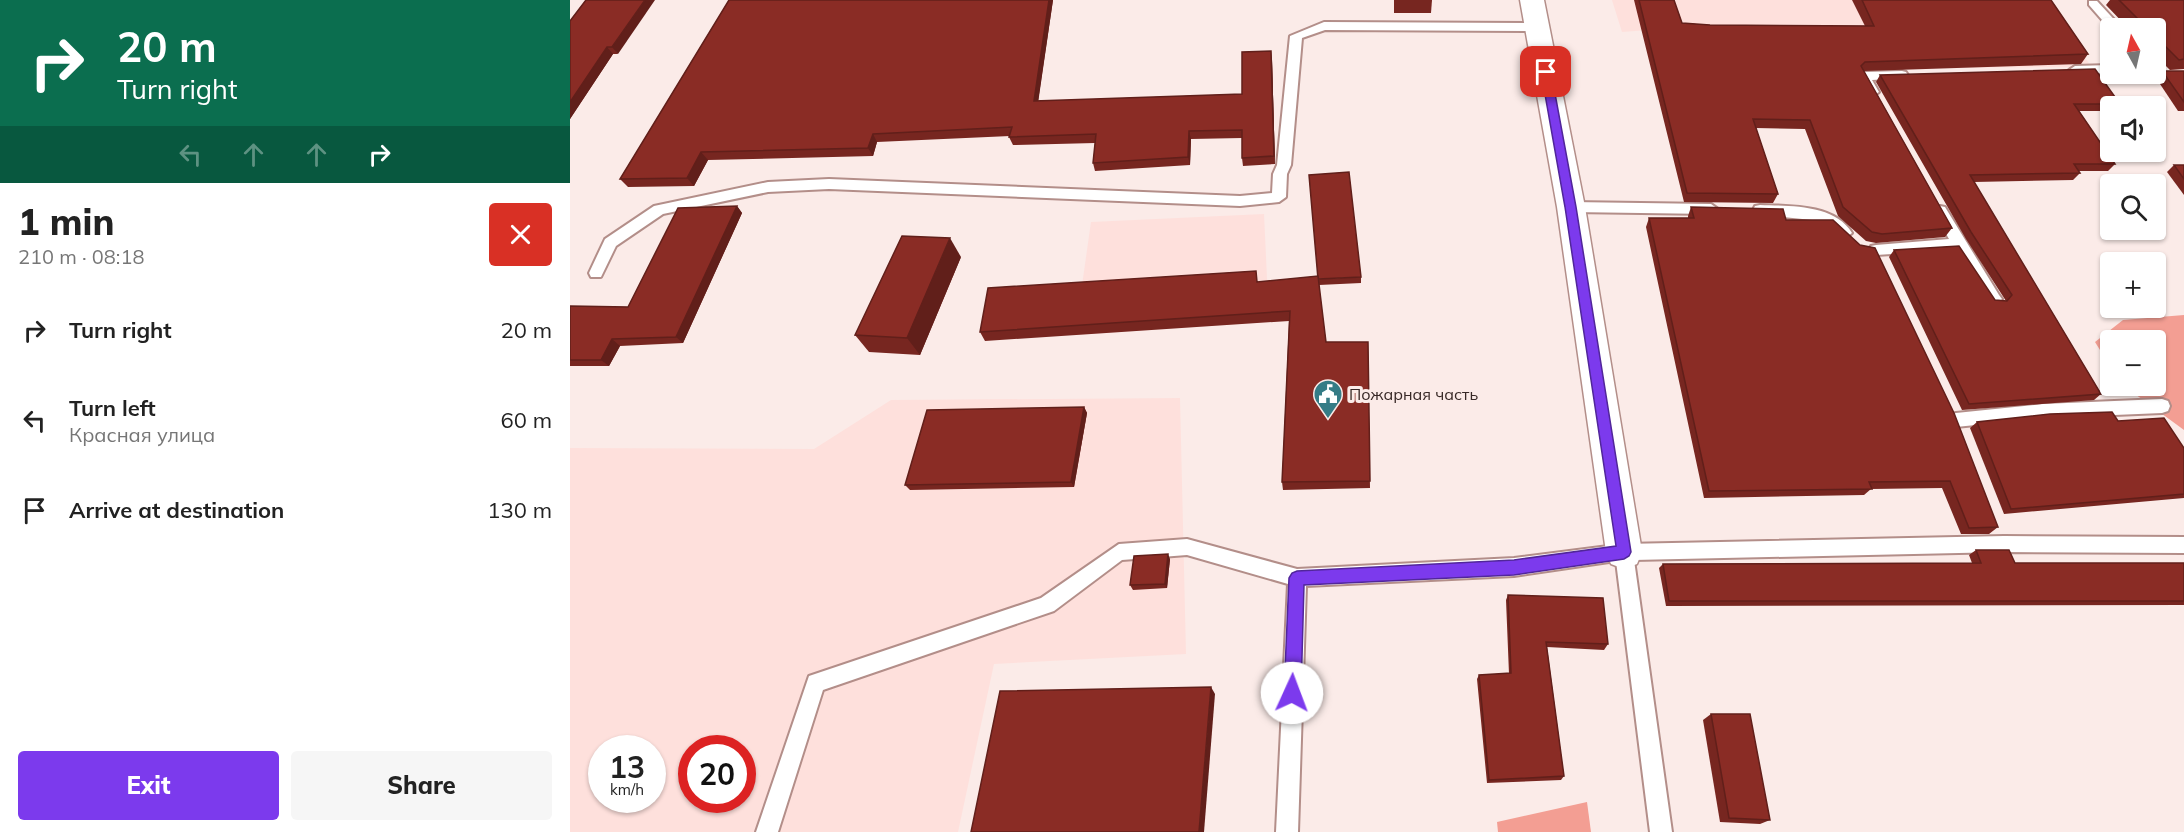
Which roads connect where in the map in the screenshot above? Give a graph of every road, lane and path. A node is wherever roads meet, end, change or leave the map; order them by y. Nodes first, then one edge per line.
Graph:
1 (2093, 3) dead end
2 (1535, 14) edge
3 (2107, 18) edge
4 (2100, 69) edge
5 (2064, 71) edge
6 (1911, 75) edge
7 (1881, 106) edge
8 (1931, 195) edge
9 (1570, 207) junction
10 (1722, 210) edge
11 (1746, 210) edge
12 (1959, 244) junction
13 (596, 273) dead end
14 (1996, 301) edge
15 (2162, 406) dead end
16 (1955, 420) edge
17 (1996, 524) edge
18 (2004, 544) junction
19 (2184, 545) edge
20 (1624, 552) junction
21 (1297, 578) junction
22 (767, 832) edge
23 (1287, 832) edge
24 (1661, 832) edge

1 - 3 lane
2 - 9 street
2 - 13 lane
4 - 5 lane
6 - 7 lane
8 - 12 lane
9 - 10 lane
9 - 20 street
11 - 12 lane
12 - 14 lane
15 - 16 lane
17 - 18 lane
18 - 19 lane
18 - 20 lane
20 - 21 lane
20 - 24 lane
21 - 22 lane
21 - 23 lane

